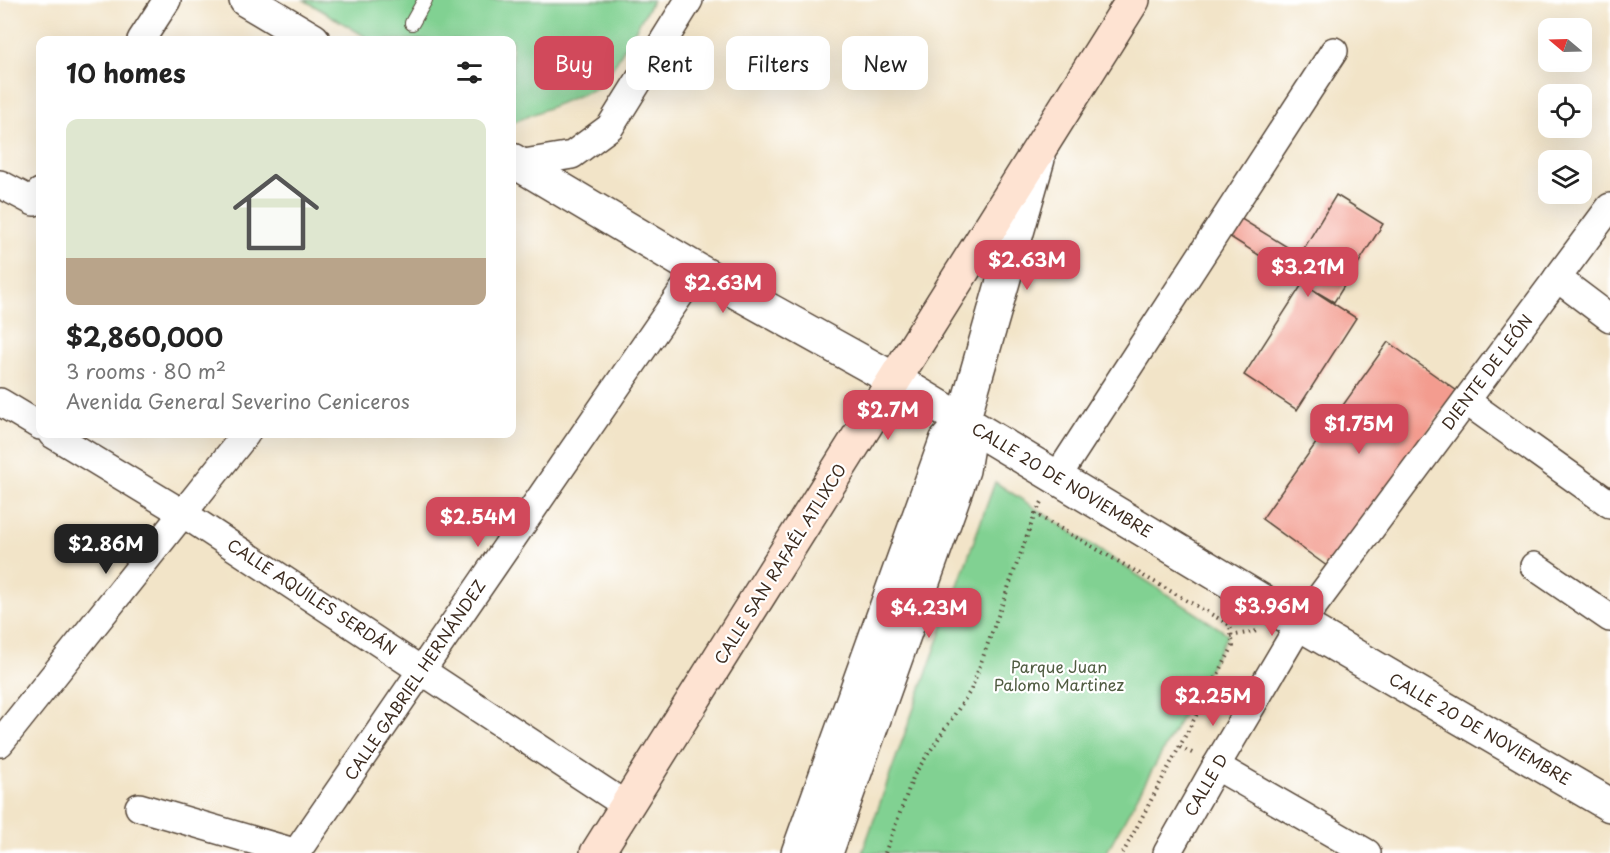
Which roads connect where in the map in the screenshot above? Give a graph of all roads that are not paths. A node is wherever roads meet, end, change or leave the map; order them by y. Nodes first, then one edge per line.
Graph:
1 (167, 0) edge
2 (246, 0) edge
3 (425, 0) edge
4 (689, 0) edge
5 (1133, 0) edge
6 (412, 23) dead end
7 (144, 36) edge
8 (306, 36) edge
9 (1334, 51) dead end
10 (1041, 148) junction
11 (516, 163) edge
12 (516, 165) edge
13 (0, 184) edge
14 (36, 199) edge
15 (1610, 207) edge
16 (697, 270) junction
17 (1557, 278) junction
18 (1610, 318) edge
19 (895, 380) junction
20 (1466, 401) junction
21 (0, 402) edge
22 (963, 421) junction
23 (36, 424) edge
24 (59, 438) edge
25 (243, 438) edge
26 (1057, 477) junction
27 (1610, 504) edge
28 (184, 514) junction
29 (1534, 566) dead end
30 (1610, 618) edge
31 (1300, 624) junction
32 (422, 669) junction
33 (0, 743) edge
34 (1216, 766) junction
35 (627, 806) junction
36 (1610, 806) edge
37 (139, 807) dead end
38 (296, 853) edge
39 (597, 853) edge
40 (798, 853) edge
41 (826, 853) edge
42 (1167, 853) edge
43 (1366, 853) edge

1 - 7 street
2 - 8 street
3 - 6 lane
4 - 11 street
5 - 10 main road, CALLE SAN RAFAÉL ATLIXCO
9 - 26 street
10 - 19 main road, CALLE SAN RAFAÉL ATLIXCO
10 - 22 street
12 - 16 street, CALLE 20 DE NOVIEMBRE
13 - 14 street
15 - 17 street, DIENTE DE LEÓN
16 - 19 street, CALLE 20 DE NOVIEMBRE
16 - 32 street, CALLE GABRIEL HERNÁNDEZ
17 - 18 street
17 - 20 street, DIENTE DE LEÓN
19 - 22 street, CALLE 20 DE NOVIEMBRE
19 - 35 main road, CALLE SAN RAFAÉL ATLIXCO
20 - 27 street
20 - 31 street, DIENTE DE LEÓN
21 - 23 street
22 - 26 street, CALLE 20 DE NOVIEMBRE
22 - 40 street
22 - 41 street
24 - 28 street, CALLE AQUILES SERDÁN
25 - 28 street
26 - 31 street, CALLE 20 DE NOVIEMBRE
28 - 32 street, CALLE AQUILES SERDÁN
28 - 33 street
29 - 30 street
31 - 34 street, CALLE D
31 - 36 street, CALLE 20 DE NOVIEMBRE
32 - 35 street, CALLE AQUILES SERDÁN
32 - 38 street, CALLE GABRIEL HERNÁNDEZ
34 - 42 street, CALLE D
34 - 43 street
35 - 39 main road, CALLE SAN RAFAÉL ATLIXCO
37 - 38 street

